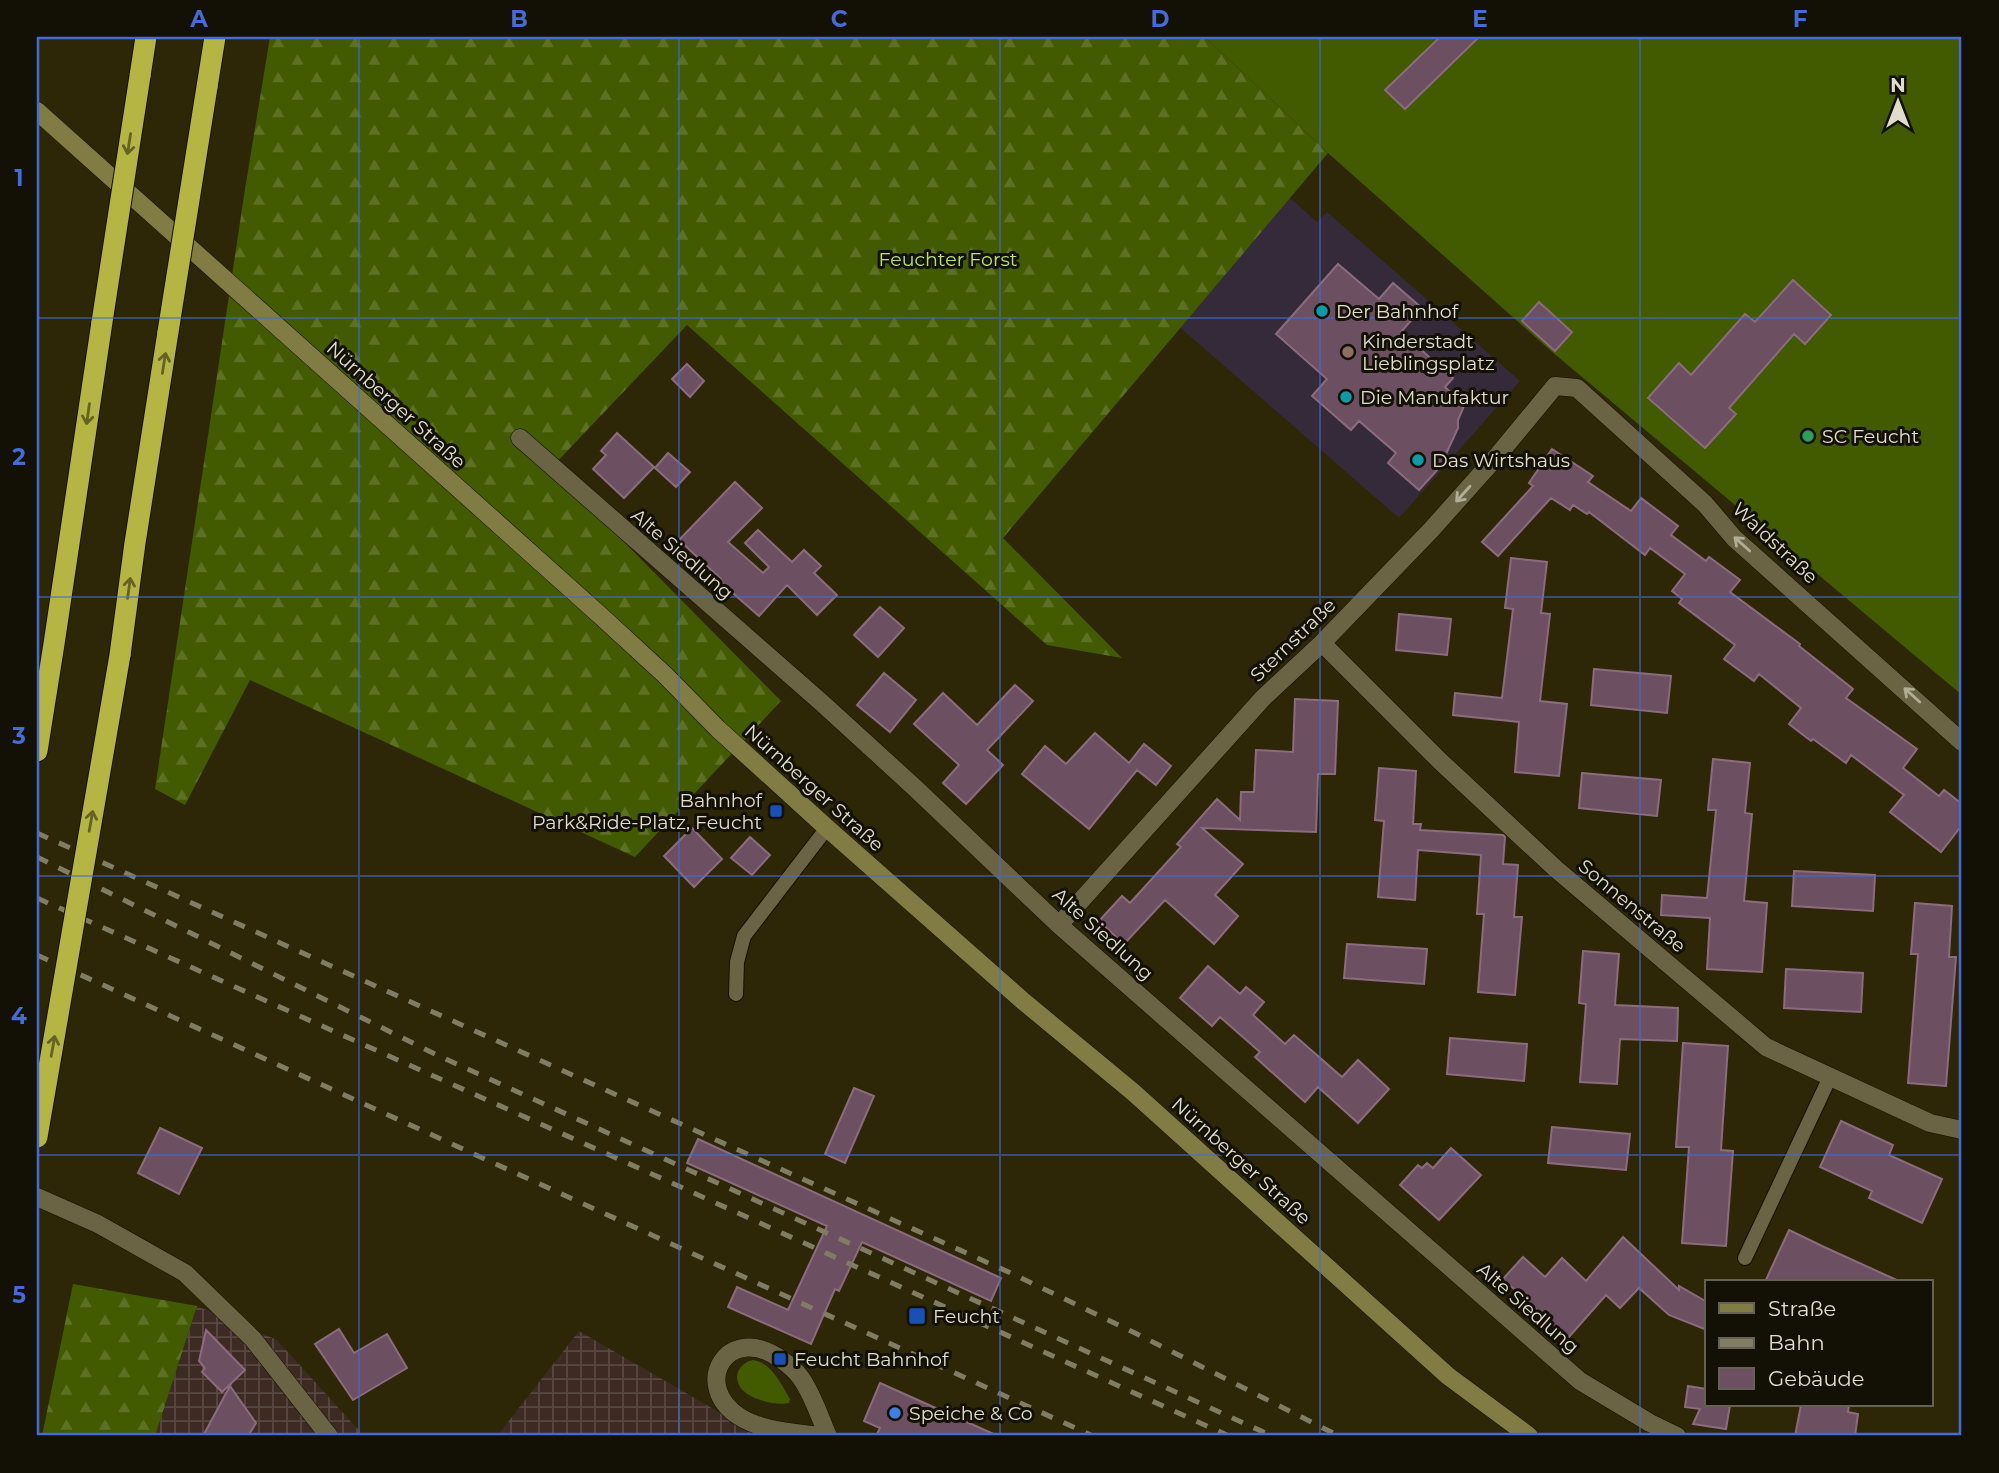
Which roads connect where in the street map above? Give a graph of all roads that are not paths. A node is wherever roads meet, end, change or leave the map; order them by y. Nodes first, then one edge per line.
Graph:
1 (146, 37) edge
2 (215, 37) edge
3 (37, 111) edge
4 (1555, 386) joint
5 (520, 438) dead end
6 (1322, 643) junction
7 (1962, 742) edge
8 (37, 751) edge
9 (827, 828) junction
10 (1059, 925) junction
11 (736, 994) dead end
12 (1830, 1077) junction
13 (1962, 1130) edge
14 (37, 1137) edge
15 (37, 1197) edge
16 (1745, 1258) dead end
17 (329, 1436) edge
18 (818, 1436) edge
19 (828, 1436) edge
20 (1529, 1436) edge
21 (1677, 1436) edge

1 -> 8 highway, bridge
14 -> 2 highway, bridge
3 - 9 main road, Nürnberger Straße
4 -> 6 street, Sternstraße
7 -> 4 street, Waldstraße
5 - 10 street, Alte Siedlung
6 - 10 street, Sternstraße
6 - 12 street, Sonnenstraße
9 - 11 lane
9 - 20 main road, Nürnberger Straße
10 - 21 street, Alte Siedlung
12 - 13 street, Sonnenstraße
12 - 16 lane
15 - 17 street
18 - 19 street

